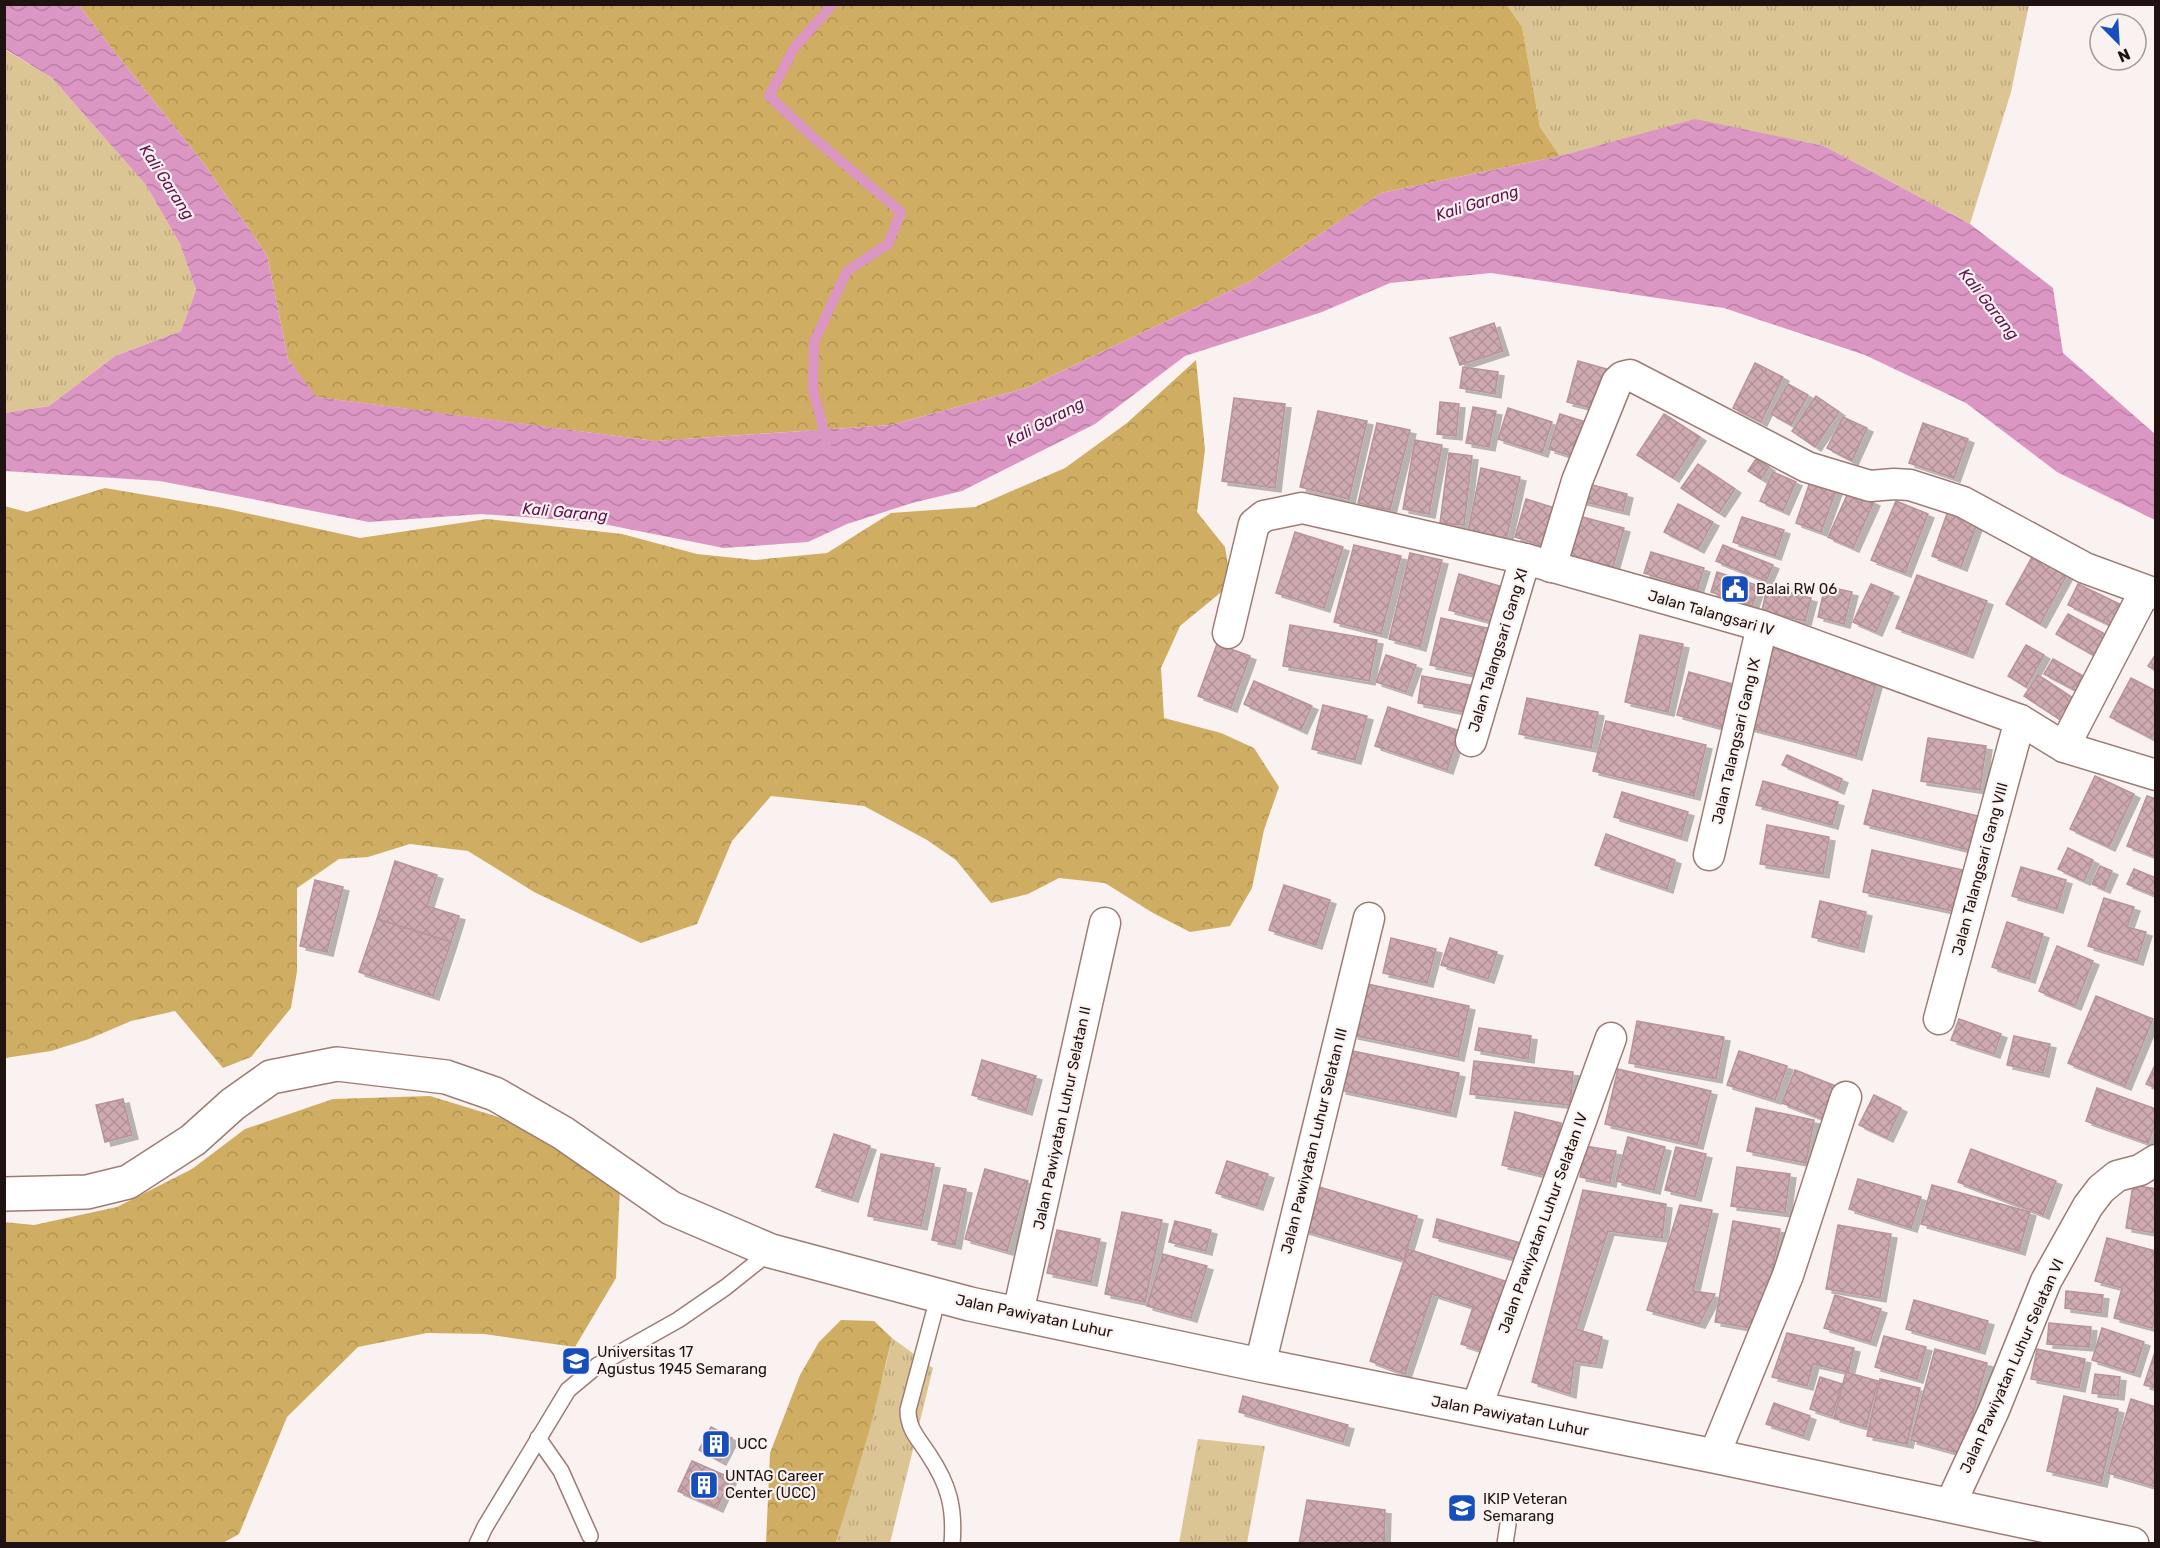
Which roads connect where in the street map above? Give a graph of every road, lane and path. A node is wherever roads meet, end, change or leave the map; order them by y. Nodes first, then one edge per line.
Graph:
1 (1538, 563) junction
2 (2150, 593) edge
3 (1762, 626) junction
4 (1228, 633) dead end
5 (2020, 720) junction
6 (1471, 741) dead end
7 (2064, 747) junction
8 (2156, 776) edge
9 (1709, 855) dead end
10 (1369, 918) dead end
11 (1105, 923) dead end
12 (1940, 1019) dead end
13 (1611, 1038) dead end
14 (1846, 1097) dead end
15 (2156, 1160) edge
16 (4, 1194) edge
17 (771, 1251) junction
18 (939, 1294) junction
19 (1018, 1314) junction
20 (1260, 1365) junction
21 (1476, 1409) junction
22 (538, 1438) junction
23 (1714, 1456) junction
24 (1950, 1505) junction
25 (1508, 1524) dead end
26 (2040, 1534) edge
27 (590, 1536) dead end
28 (477, 1544) edge
29 (952, 1544) edge
30 (1505, 1544) edge
31 (2132, 1544) edge

1 - 2 street, Jalan Talangsari Gang XI
1 - 3 street, Jalan Talangsari IV
1 - 4 street, Jalan Talangsari IV
1 - 6 street, Jalan Talangsari Gang XI
2 - 7 street
3 - 5 street, Jalan Talangsari IV
3 - 9 street, Jalan Talangsari Gang IX
5 - 7 street, Jalan Talangsari IV
5 - 12 street, Jalan Talangsari Gang VIII
7 - 8 street, Jalan Talangsari IV
10 - 20 street, Jalan Pawiyatan Luhur Selatan III
11 - 19 street, Jalan Pawiyatan Luhur Selatan II
13 - 21 street, Jalan Pawiyatan Luhur Selatan IV
14 - 23 street
15 - 24 street, Jalan Pawiyatan Luhur Selatan VI
16 - 17 main road, Jalan Pawiyatan Luhur
17 - 18 main road, Jalan Pawiyatan Luhur
17 - 22 lane
18 - 19 main road, Jalan Pawiyatan Luhur
18 - 29 lane
19 - 20 main road, Jalan Pawiyatan Luhur
20 - 21 main road, Jalan Pawiyatan Luhur
21 - 23 main road, Jalan Pawiyatan Luhur
22 - 27 lane
22 - 28 lane
23 - 24 main road, Jalan Pawiyatan Luhur
24 - 26 main road, Jalan Pawiyatan Luhur
25 - 30 lane
26 - 31 main road, Jalan Pawiyatan Luhur

